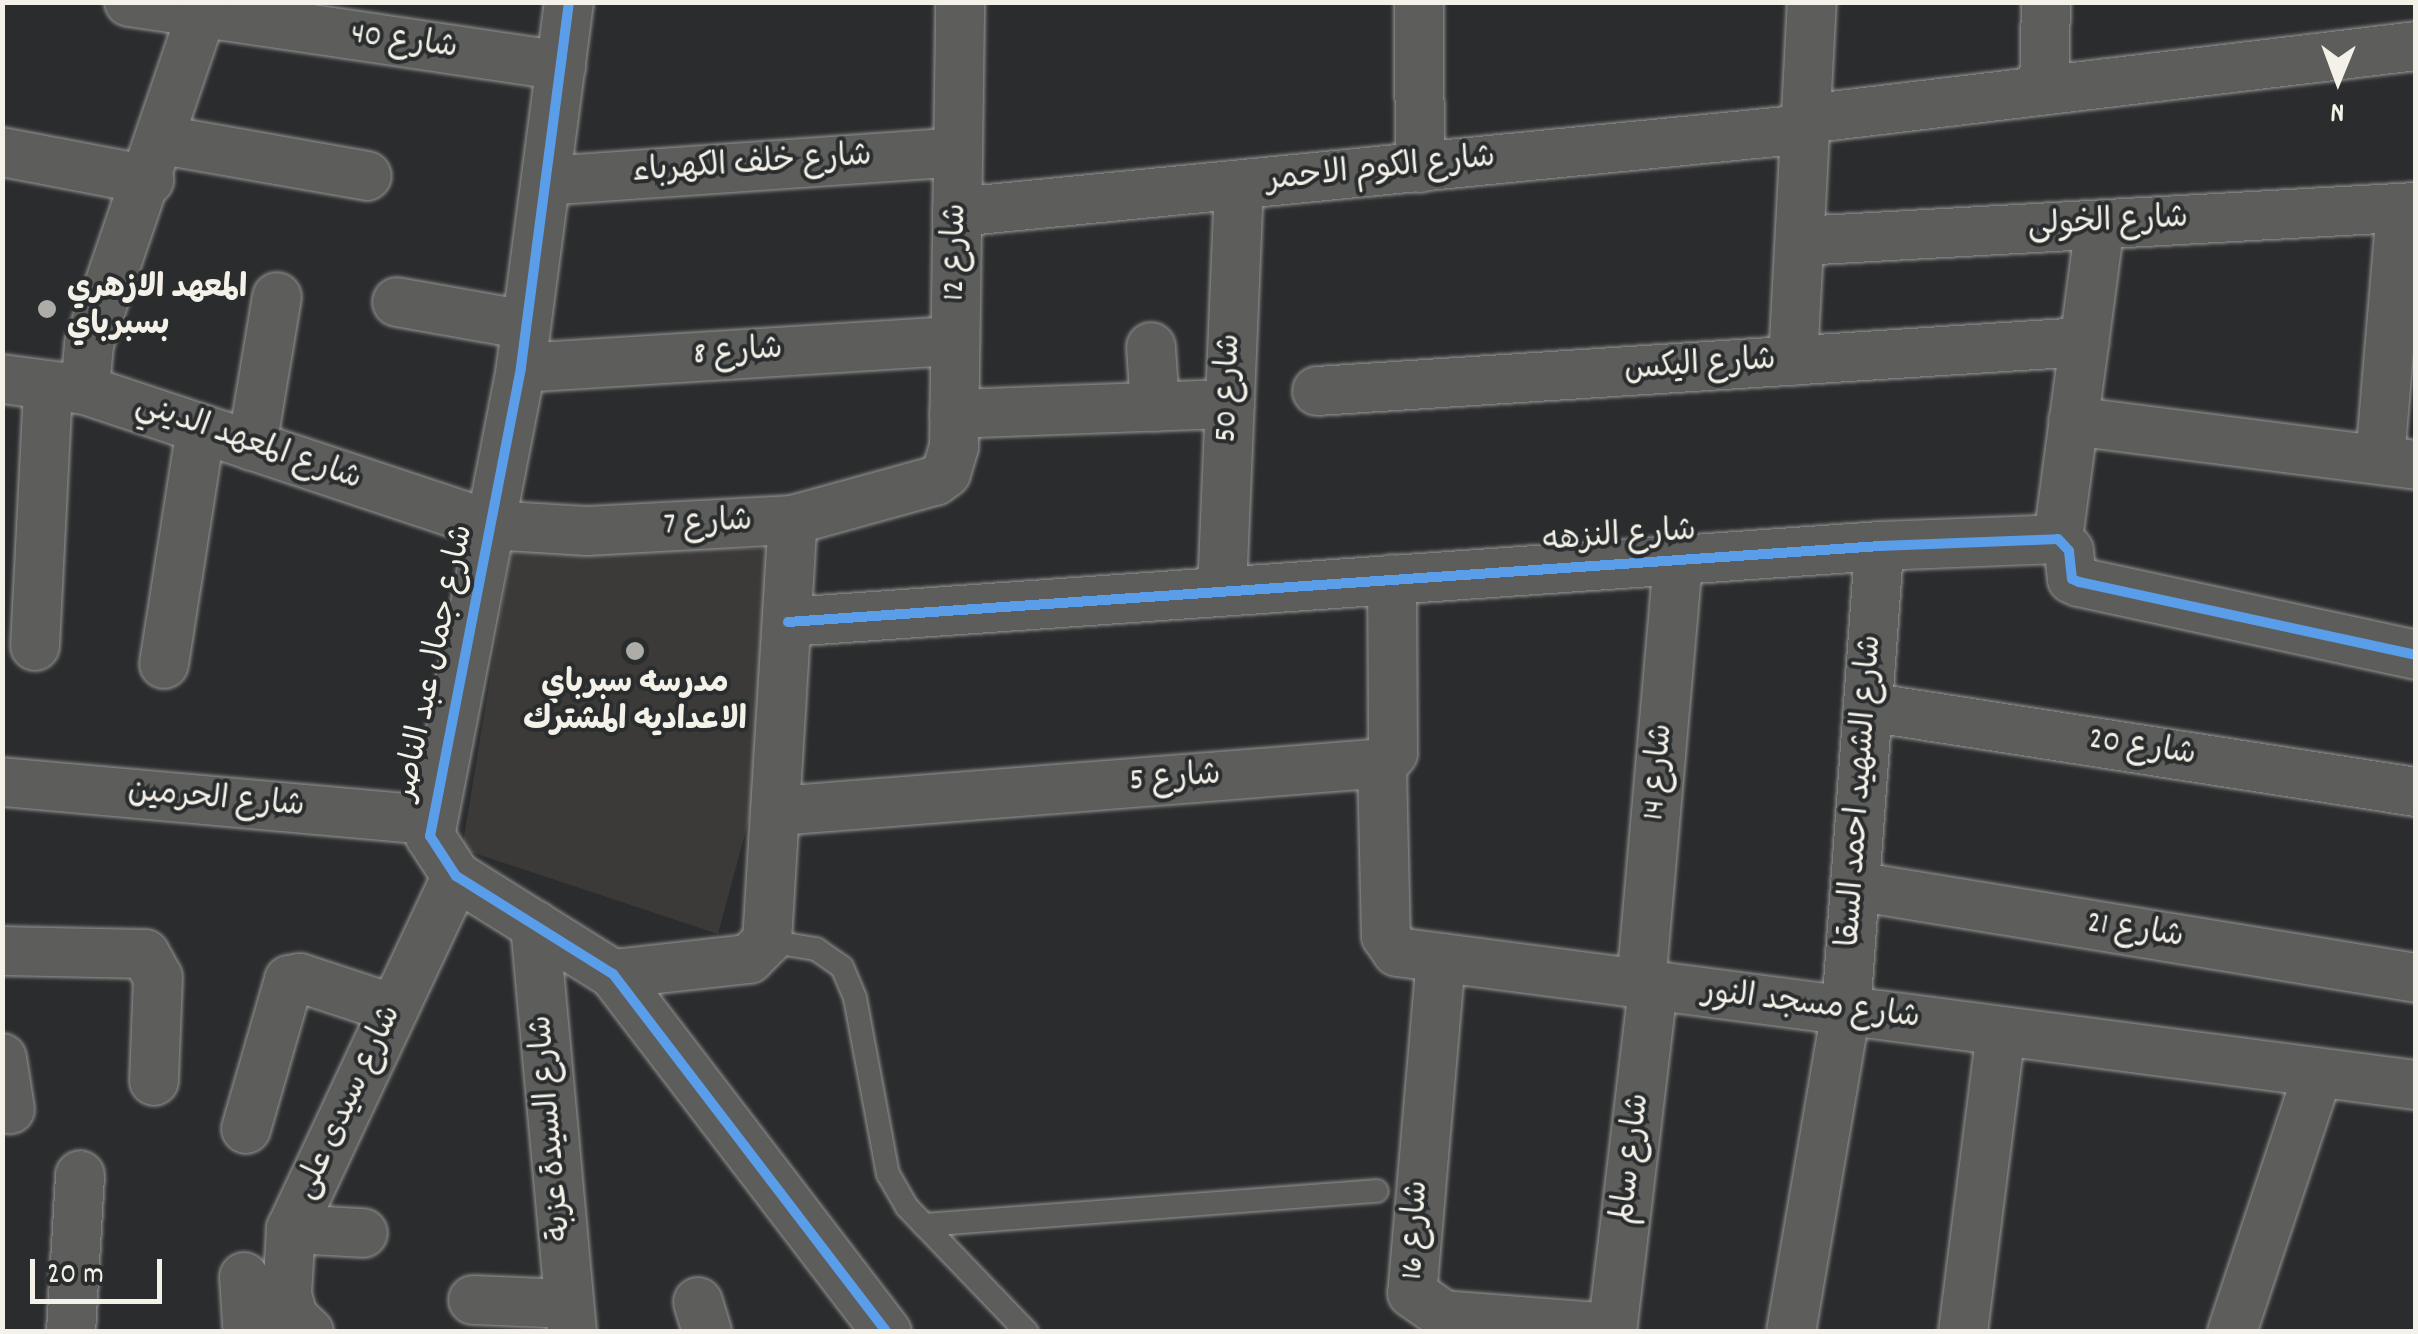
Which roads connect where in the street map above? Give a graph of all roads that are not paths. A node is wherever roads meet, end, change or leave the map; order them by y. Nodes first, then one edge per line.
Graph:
1 (129, 2) edge
2 (568, 2) edge
3 (960, 2) edge
4 (1419, 2) edge
5 (1812, 2) edge
6 (2046, 2) edge
7 (202, 13) junction
8 (2416, 46) edge
9 (560, 66) junction
10 (2044, 90) junction
11 (1806, 124) junction
12 (2, 152) edge
13 (958, 152) junction
14 (156, 160) junction
15 (1420, 168) junction
16 (367, 176) dead end
17 (546, 181) junction
18 (1238, 186) junction
19 (2408, 208) edge
20 (957, 212) junction
21 (2100, 225) junction
22 (1800, 240) junction
23 (277, 296) dead end
24 (397, 302) dead end
25 (956, 340) junction
26 (2084, 342) junction
27 (524, 346) junction
28 (1151, 347) dead end
29 (1794, 361) junction
30 (45, 384) edge
31 (1317, 392) dead end
32 (1230, 404) junction
33 (1155, 407) junction
34 (954, 414) junction
35 (2074, 422) junction
36 (201, 429) junction
37 (252, 446) junction
38 (2398, 462) edge
39 (921, 484) joint
40 (794, 520) junction
41 (490, 525) junction
42 (2058, 540) junction
43 (1879, 546) junction
44 (1678, 559) junction
45 (1392, 579) junction
46 (1222, 590) junction
47 (788, 622) junction
48 (35, 646) dead end
49 (2416, 655) edge
50 (164, 664) dead end
51 (1868, 707) junction
52 (1382, 764) junction
53 (2, 782) edge
54 (2416, 792) edge
55 (778, 811) junction
56 (429, 820) junction
57 (456, 876) junction
58 (1856, 886) junction
59 (535, 925) junction
60 (766, 940) junction
61 (2, 951) edge
62 (1441, 958) junction
63 (613, 974) junction
64 (2416, 978) edge
65 (1647, 985) junction
66 (394, 1008) junction
67 (1846, 1011) junction
68 (2001, 1032) junction
69 (2, 1058) edge
70 (2318, 1073) junction
71 (154, 1081) dead end
72 (2416, 1085) edge
73 (10, 1109) dead end
74 (246, 1129) dead end
75 (80, 1175) dead end
76 (1377, 1191) dead end
77 (924, 1225) junction
78 (291, 1229) junction
79 (363, 1233) dead end
80 (244, 1277) dead end
81 (473, 1300) dead end
82 (570, 1318) edge
83 (284, 1328) edge
84 (1612, 1330) edge
85 (71, 1332) edge
86 (887, 1332) edge
87 (1027, 1332) edge
88 (1791, 1332) edge
89 (1963, 1332) edge
90 (2232, 1332) edge

1 - 7 street, شارع 40
2 - 9 street, شارع جمال عبد الناصر
3 - 13 street, شارع 12
4 - 15 street
5 - 11 street
6 - 10 street
7 - 9 street, شارع 40
7 - 14 street
8 - 10 street, شارع الكوم الاحمر
9 - 17 street, شارع جمال عبد الناصر
10 - 11 street, شارع الكوم الاحمر
11 - 15 street, شارع الكوم الاحمر
11 - 22 street
12 - 14 street
13 - 17 street, شارع خلف الكهرباء
13 - 20 street, شارع 12
14 - 16 street
14 - 30 street
15 - 18 street, شارع الكوم الاحمر
17 - 27 street, شارع جمال عبد الناصر
18 - 20 street, شارع الكوم الاحمر
18 - 32 street, شارع 50
19 - 21 street, شارع الخولى
19 - 38 street
20 - 25 street, شارع 12
21 - 22 street, شارع الخولى
21 - 26 street
22 - 29 street
23 - 37 street
24 - 27 street, شارع 8
25 - 27 street, شارع 8
25 - 34 street, شارع 12
26 - 29 street, شارع اليكس
26 - 35 street
27 - 41 street, شارع جمال عبد الناصر
28 - 33 street
29 - 31 street, شارع اليكس
30 - 36 street, شارع المعهد الديني
30 - 48 street
32 - 33 street
32 - 46 street, شارع 50
33 - 34 street
34 - 39 street, شارع 12
35 - 38 street
35 - 42 street
36 - 37 street, شارع المعهد الديني
36 - 50 street
37 - 41 street, شارع المعهد الديني
39 - 40 street, شارع 7
40 - 41 street, شارع 7
40 - 47 street
41 - 56 street, شارع جمال عبد الناصر
42 - 43 street, شارع النزهه
42 - 49 street
43 - 44 street, شارع النزهه
43 - 51 street, شارع الشهيد احمد السقا
44 - 45 street, شارع النزهه
44 - 65 street, شارع 14
45 - 46 street, شارع النزهه
45 - 52 street
46 - 47 street, شارع النزهه
47 - 55 street
51 - 54 street, شارع 20
51 - 58 street, شارع الشهيد احمد السقا
52 - 55 street, شارع 5
52 - 62 street, شارع مسجد النور
53 - 56 street, شارع الحرمين
55 - 60 street
56 - 57 street, شارع جمال عبد الناصر
57 - 59 street, شارع جمال عبد الناصر
57 - 66 street, شارع سيدى على
58 - 64 street, شارع 21
58 - 67 street, شارع الشهيد احمد السقا
59 - 63 street, شارع جمال عبد الناصر
59 - 82 street, شارع السيدة عزبة
60 - 63 street
60 - 77 lane
61 - 71 street
62 - 65 street, شارع مسجد النور
62 - 84 street, شارع 16
63 - 86 street, شارع جمال عبد الناصر
65 - 67 street, شارع مسجد النور
65 - 84 street, شارع سالم
66 - 74 street
66 - 78 street, شارع سيدى على
67 - 68 street, شارع مسجد النور
67 - 88 street, شارع الشهيد احمد السقا
68 - 70 street, شارع مسجد النور
68 - 89 street
69 - 73 street
70 - 72 street, شارع مسجد النور
70 - 90 street
75 - 85 street
76 - 77 lane
77 - 87 lane
78 - 79 street
78 - 83 street, شارع سيدى على
80 - 83 street, شارع سيدى على
81 - 82 street

